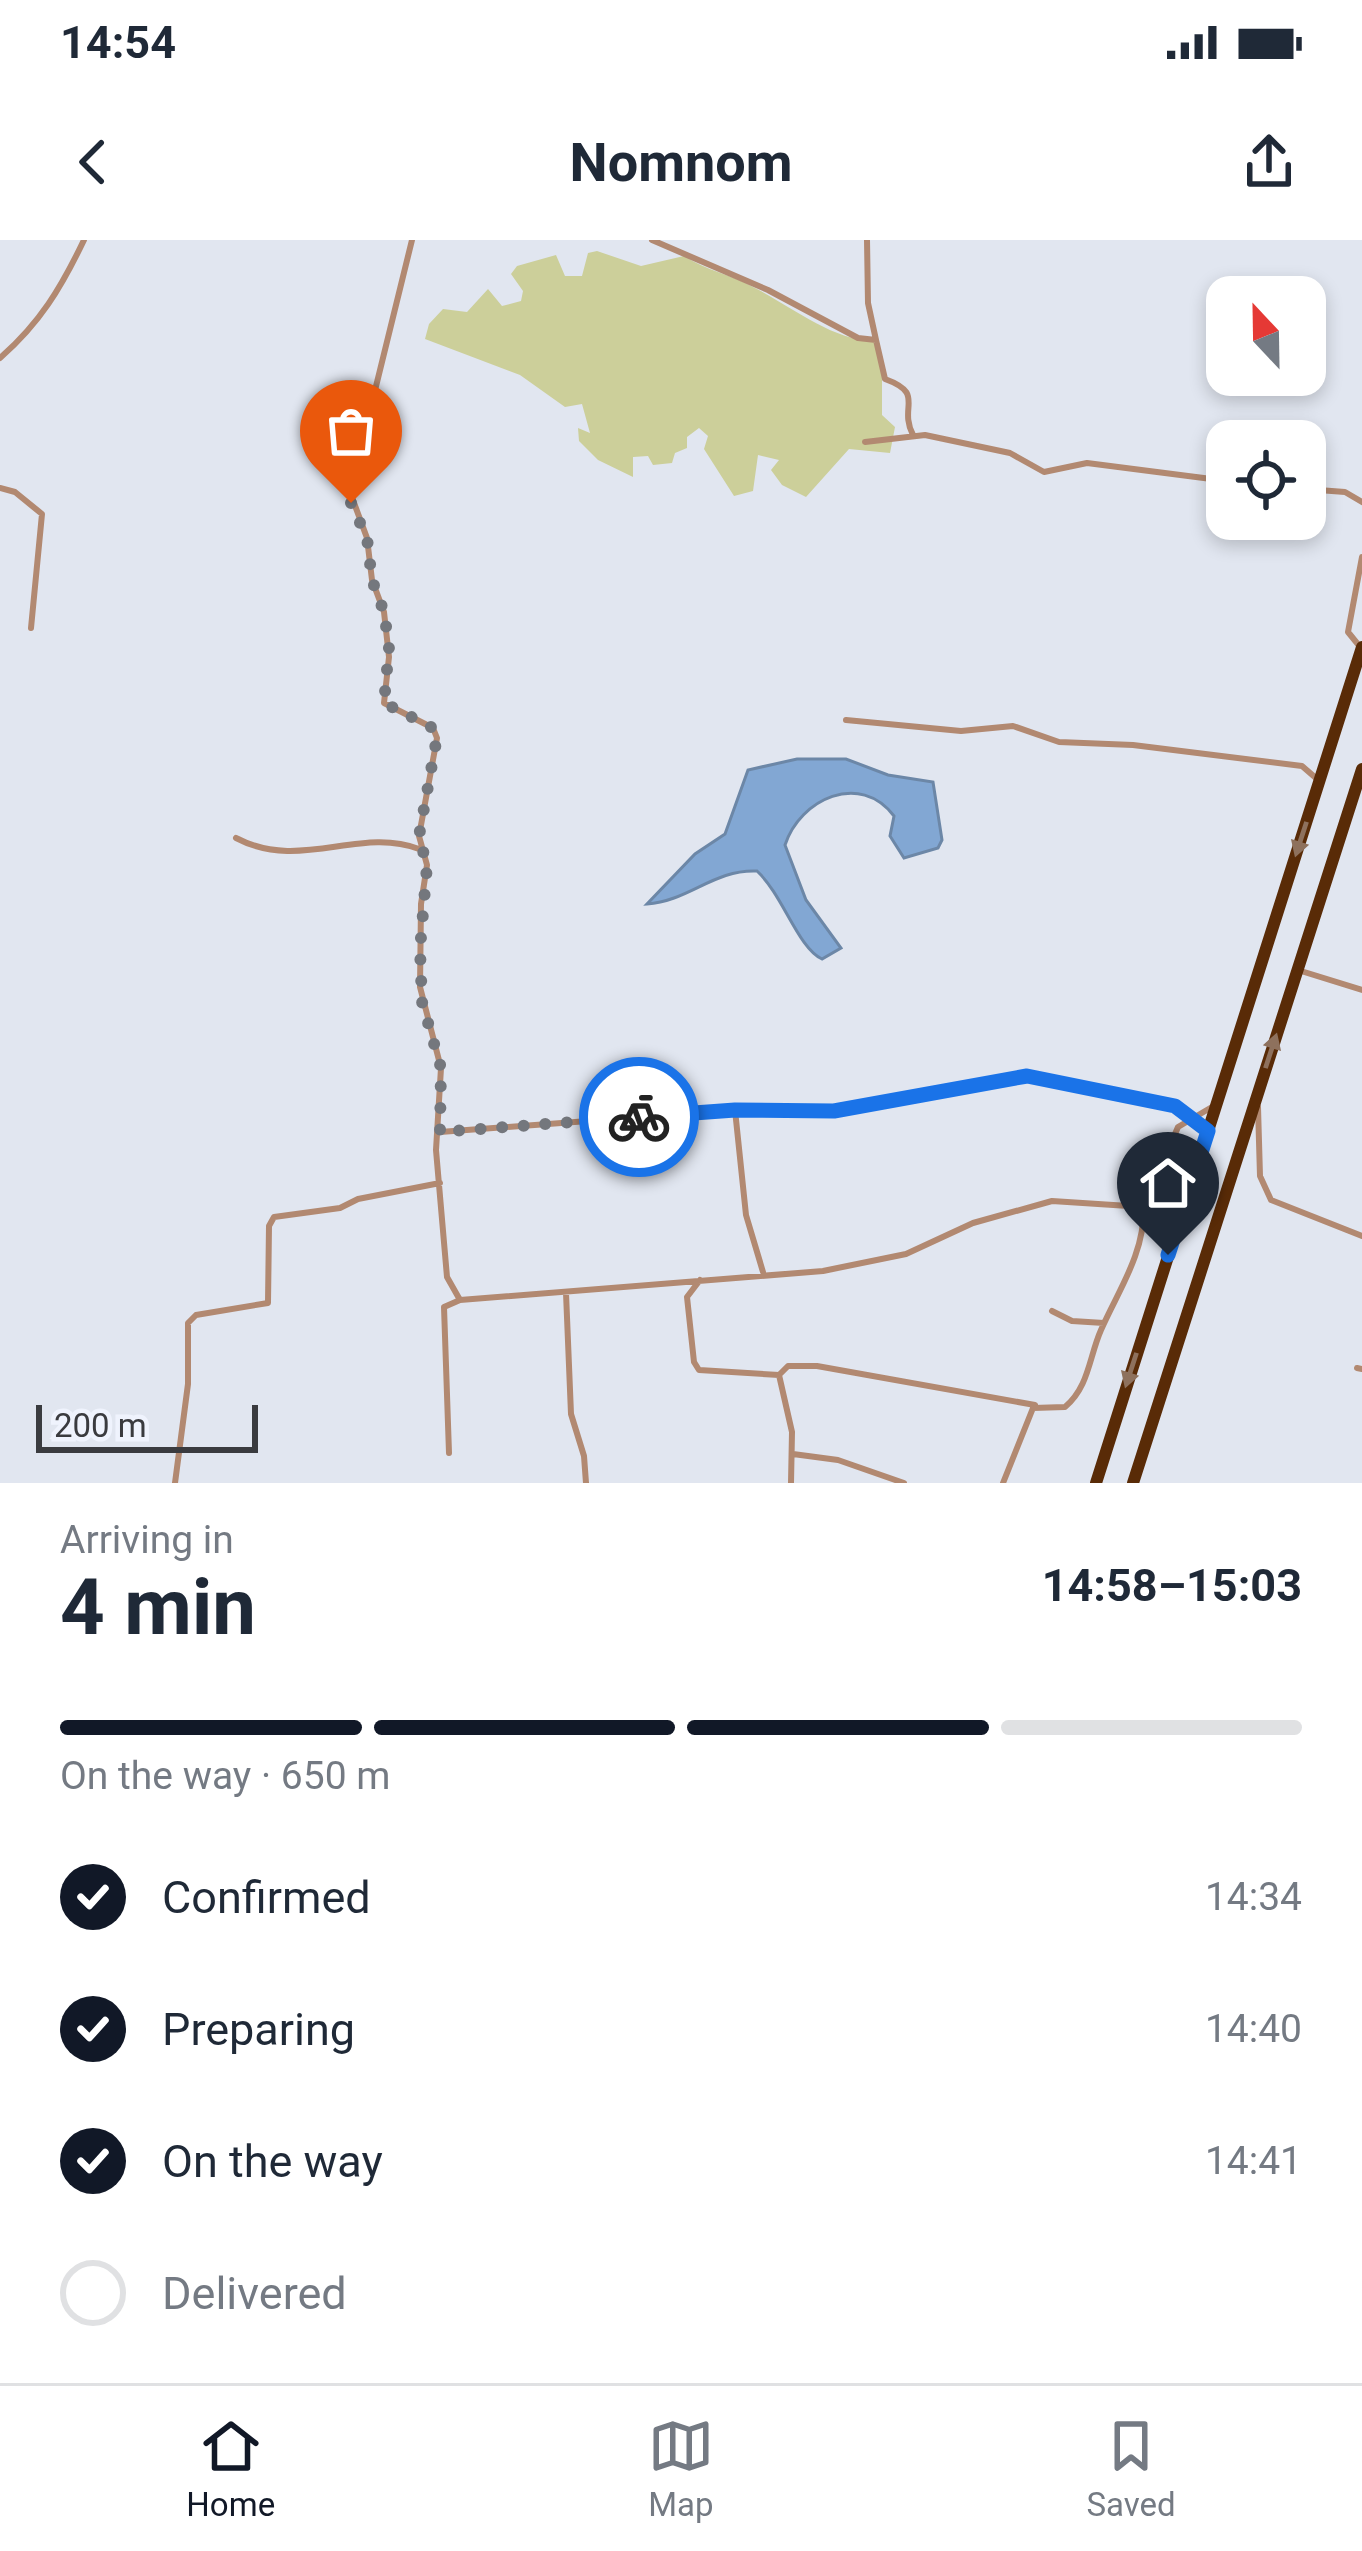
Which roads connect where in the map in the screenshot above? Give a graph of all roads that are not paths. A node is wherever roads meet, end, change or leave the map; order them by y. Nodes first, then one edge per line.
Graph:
1 (84, 240) edge
2 (412, 240) edge
3 (652, 240) edge
4 (867, 240) edge
5 (876, 340) junction
6 (0, 358) edge
7 (914, 435) junction
8 (865, 442) dead end
9 (1206, 478) edge
10 (0, 488) edge
11 (1326, 491) edge
12 (1362, 502) edge
13 (1362, 557) edge
14 (31, 628) dead end
15 (1362, 648) edge
16 (846, 720) dead end
17 (1362, 769) edge
18 (1319, 782) junction
19 (236, 838) dead end
20 (419, 849) junction
21 (1297, 970) junction
22 (1362, 990) edge
23 (1256, 1099) junction
24 (1216, 1106) junction
25 (735, 1110) junction
26 (1188, 1118) junction
27 (1208, 1131) junction
28 (440, 1132) junction
29 (440, 1183) junction
30 (1144, 1207) junction
31 (1362, 1236) edge
32 (766, 1274) junction
33 (700, 1280) junction
34 (566, 1293) junction
35 (460, 1300) junction
36 (1052, 1311) dead end
37 (1104, 1323) junction
38 (778, 1376) junction
39 (1036, 1405) junction
40 (449, 1453) dead end
41 (793, 1454) junction
42 (175, 1483) edge
43 (586, 1483) edge
44 (791, 1483) edge
45 (904, 1483) edge
46 (1003, 1483) edge
47 (1096, 1483) edge
48 (1133, 1483) edge

1 - 6 street
2 - 20 street
3 - 5 street
4 - 5 street
5 - 7 street
7 - 8 street
7 - 9 street
10 - 14 street
11 - 12 street
13 - 15 street
15 - 18 highway
16 - 18 street
17 - 21 highway
18 -> 24 highway
19 - 20 street
20 - 28 street
21 - 22 street
23 -> 21 highway
23 - 31 street
23 - 48 highway
24 - 26 street
24 - 27 highway
25 - 26 street
25 - 28 street
25 - 32 street
26 - 27 street
26 - 30 street
27 -> 47 highway
28 - 29 street
29 - 35 street
29 - 42 street
30 - 32 street
30 - 37 street
32 - 33 street
33 - 34 street
33 - 38 street
34 - 35 street
34 - 43 street
35 - 40 street
36 - 37 street
37 - 39 street
38 - 39 street
38 - 41 street
39 - 46 street
41 - 44 street
41 - 45 street

